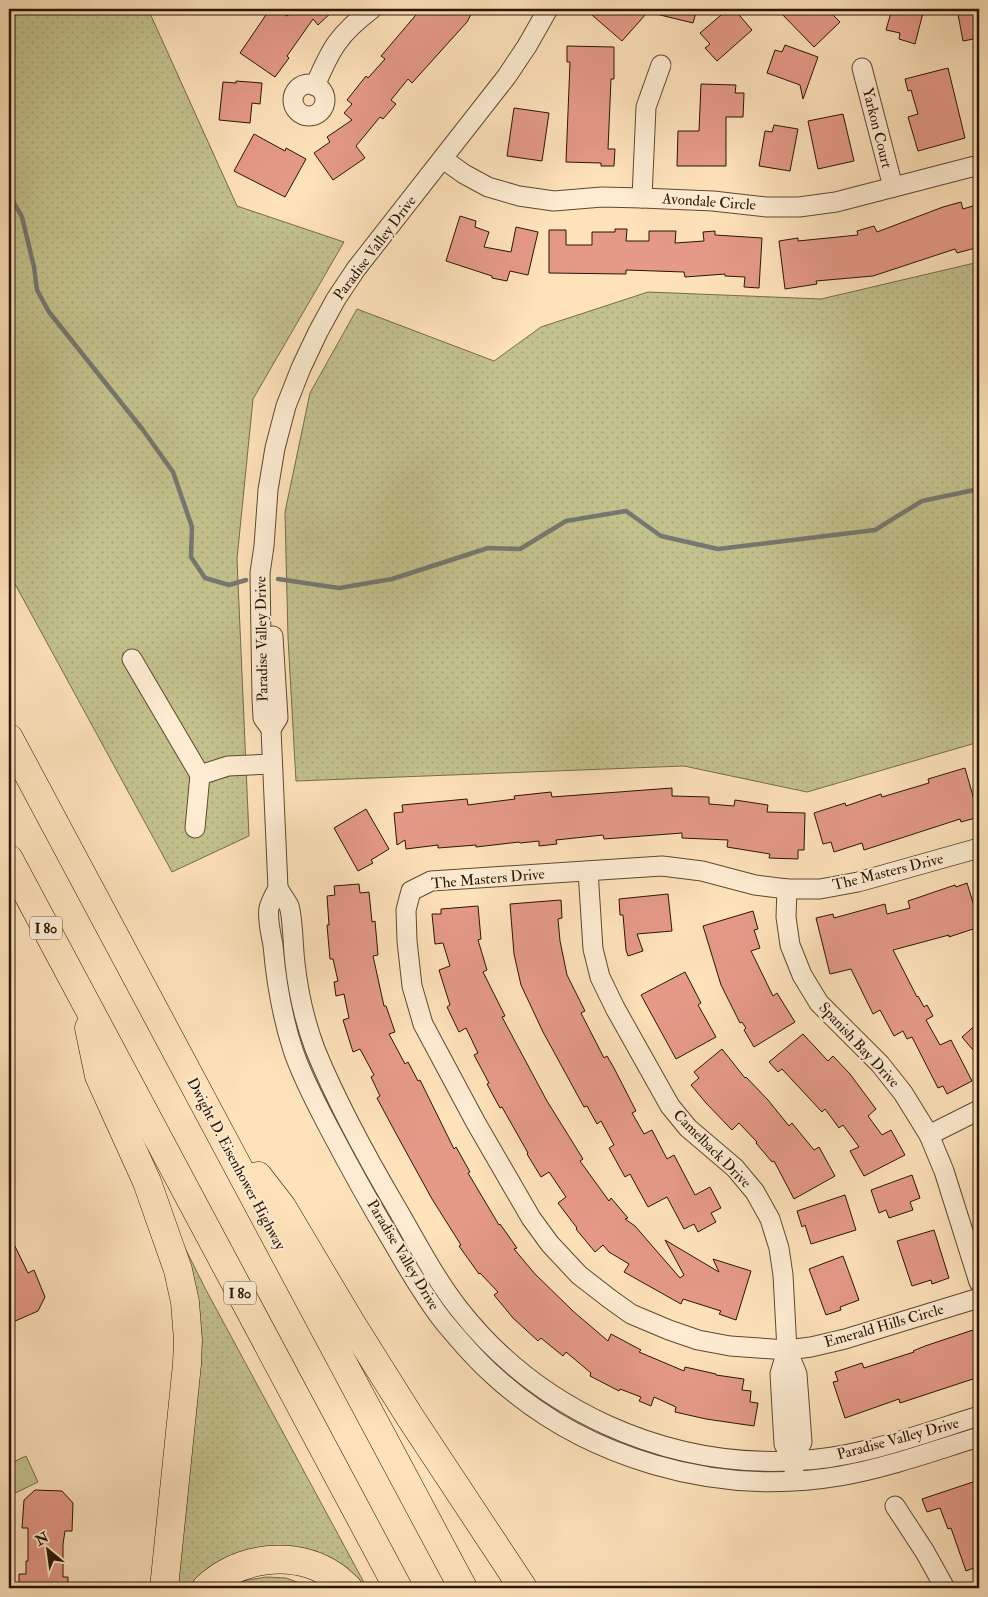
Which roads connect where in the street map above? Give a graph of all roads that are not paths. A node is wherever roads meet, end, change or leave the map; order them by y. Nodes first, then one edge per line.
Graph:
1 (372, 9) edge
2 (548, 9) edge
3 (661, 65) dead end
4 (862, 68) dead end
5 (315, 86) dead end
6 (443, 159) junction
7 (979, 165) edge
8 (893, 188) junction
9 (642, 198) junction
10 (132, 659) dead end
11 (9, 738) edge
12 (272, 764) junction
13 (200, 775) junction
14 (195, 828) dead end
15 (979, 848) edge
16 (9, 859) edge
17 (588, 871) junction
18 (278, 888) junction
19 (787, 889) junction
20 (82, 997) junction
21 (204, 1106) junction
22 (979, 1110) edge
23 (929, 1135) junction
24 (979, 1282) edge
25 (979, 1298) edge
26 (787, 1350) junction
27 (979, 1416) edge
28 (979, 1437) edge
29 (793, 1461) junction
30 (794, 1481) junction
31 (895, 1506) dead end
32 (164, 1588) edge
33 (206, 1588) edge
34 (348, 1588) edge
35 (398, 1588) edge
36 (463, 1588) edge
37 (523, 1588) edge
38 (945, 1588) edge

1 - 5 street
2 - 6 street, Paradise Valley Drive
3 - 9 street
4 - 8 street, Yarkon Court
6 - 9 street, Avondale Circle
6 - 12 street, Paradise Valley Drive
7 - 8 street, Avondale Circle
8 - 9 street, Avondale Circle
10 - 13 street
11 - 21 highway, Dwight D. Eisenhower Highway
12 - 13 street
12 - 18 street, Paradise Valley Drive
13 - 14 street
15 - 19 street, The Masters Drive
16 - 20 highway, I 80
17 - 19 street, The Masters Drive
17 - 26 street, Camelback Drive
17 - 26 street, The Masters Drive
18 - 29 street, Paradise Valley Drive
18 - 30 street, Paradise Valley Drive
19 - 23 street, Spanish Bay Drive
20 - 32 highway
20 - 35 highway, I 80
21 - 36 highway, Dwight D. Eisenhower Highway
21 - 37 highway
22 - 23 street
23 - 24 street, Spanish Bay Drive
25 - 26 street, Emerald Hills Circle
26 - 29 street, Camelback Drive
27 - 29 street, Paradise Valley Drive
28 - 30 street, Paradise Valley Drive
29 - 30 street, Camelback Drive
31 - 38 street
33 - 34 highway

